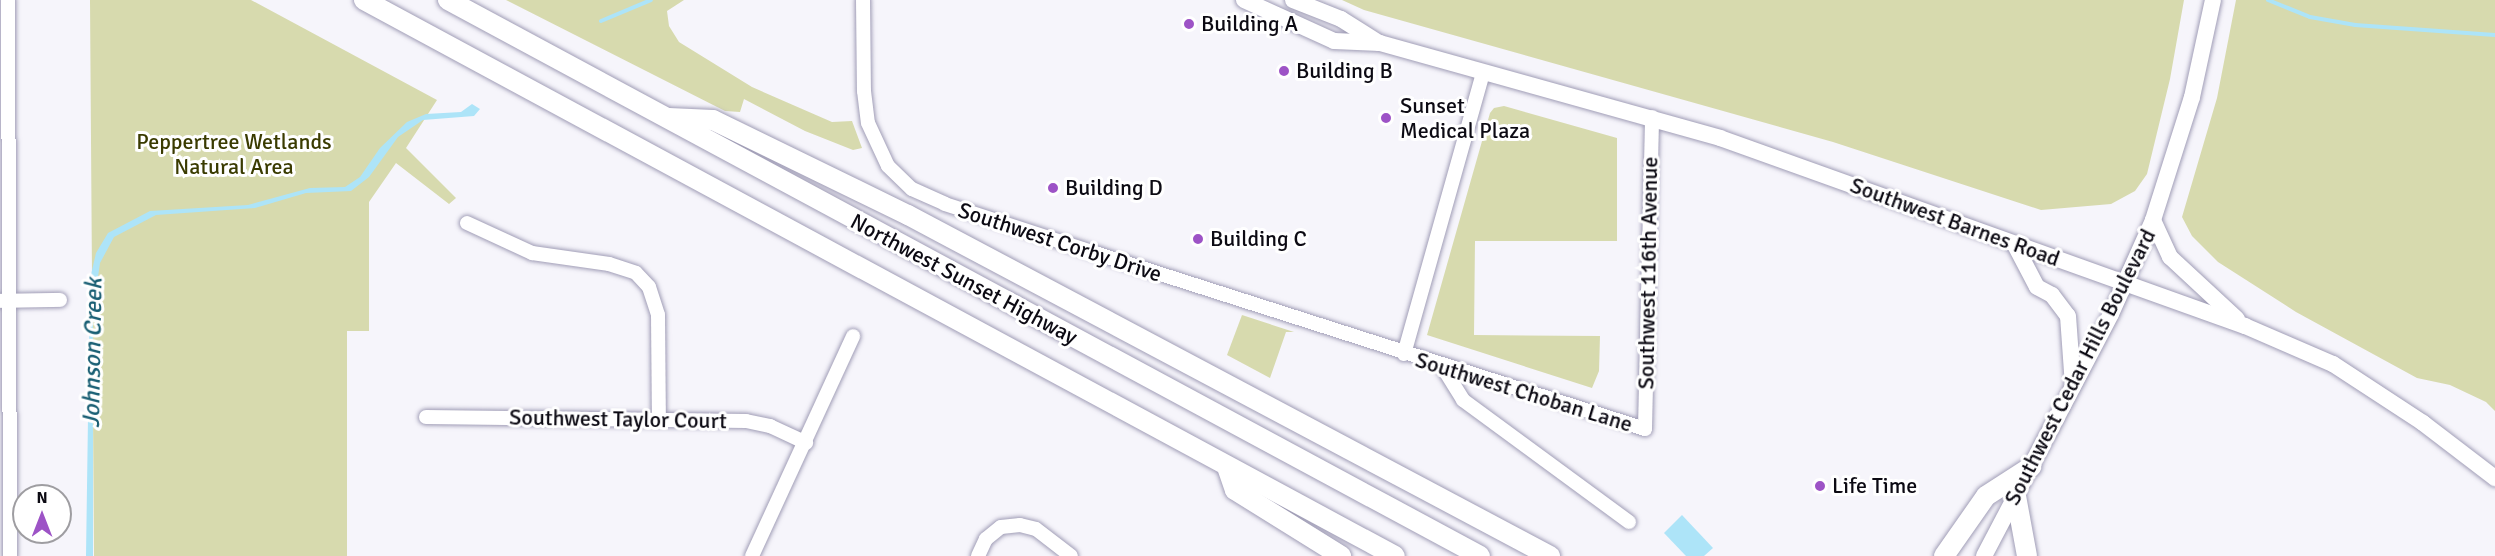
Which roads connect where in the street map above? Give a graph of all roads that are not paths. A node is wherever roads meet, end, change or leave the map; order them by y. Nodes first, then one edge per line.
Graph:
1 (8, 0) edge
2 (364, 0) edge
3 (448, 0) edge
4 (863, 0) edge
5 (1293, 0) edge
6 (2213, 0) edge
7 (1248, 1) edge
8 (1380, 44) junction
9 (1483, 73) junction
10 (4, 114) edge
11 (1652, 117) junction
12 (664, 118) junction
13 (2153, 220) junction
14 (467, 223) dead end
15 (2015, 245) junction
16 (2126, 284) junction
17 (60, 300) dead end
18 (4, 301) edge
19 (2245, 326) junction
20 (853, 336) dead end
21 (1404, 354) junction
22 (1442, 366) junction
23 (2073, 388) junction
24 (426, 417) dead end
25 (659, 420) junction
26 (1645, 429) joint
27 (806, 443) junction
28 (1227, 466) junction
29 (2031, 467) junction
30 (2495, 478) edge
31 (2016, 496) junction
32 (1629, 522) dead end
33 (5, 535) edge
34 (10, 556) edge
35 (752, 556) edge
36 (978, 556) edge
37 (1071, 556) edge
38 (1341, 556) edge
39 (1395, 556) edge
40 (1480, 556) edge
41 (1550, 556) edge
42 (1944, 556) edge
43 (1984, 556) edge
44 (2027, 556) edge

1 - 10 street
2 - 28 highway, Northwest Sunset Highway
3 - 12 highway, Northwest Sunset Highway
4 - 21 street, Southwest Corby Drive
5 - 8 main road, Southwest Barnes Road
6 - 13 main road, Southwest Cedar Hills Boulevard
7 - 8 main road, Southwest Barnes Road
8 - 9 main road, Southwest Barnes Road
9 - 11 main road, Southwest Barnes Road
9 - 21 street
10 - 18 street
11 - 15 main road, Southwest Barnes Road
11 - 26 street, Southwest 116th Avenue
12 - 40 highway, Northwest Sunset Highway
12 - 41 highway
13 - 16 main road, Southwest Cedar Hills Boulevard
13 - 19 main road
14 - 25 street
15 - 16 main road, Southwest Barnes Road
15 - 23 main road
16 - 19 main road, Southwest Barnes Road
16 - 23 main road, Southwest Cedar Hills Boulevard
17 - 18 street
18 - 33 street
19 - 30 main road, Southwest Barnes Road
20 - 27 street
21 - 22 street, Southwest Choban Lane
22 - 26 street, Southwest Choban Lane
22 - 32 street
23 - 29 main road, Southwest Cedar Hills Boulevard
24 - 25 street, Southwest Taylor Court
25 - 27 street, Southwest Taylor Court
27 - 35 street
28 - 38 highway
28 - 39 highway, Northwest Sunset Highway
29 - 31 main road, Southwest Cedar Hills Boulevard
29 - 42 highway
31 - 43 main road, Southwest Cedar Hills Boulevard
31 - 44 highway
33 - 34 street
36 - 37 street

